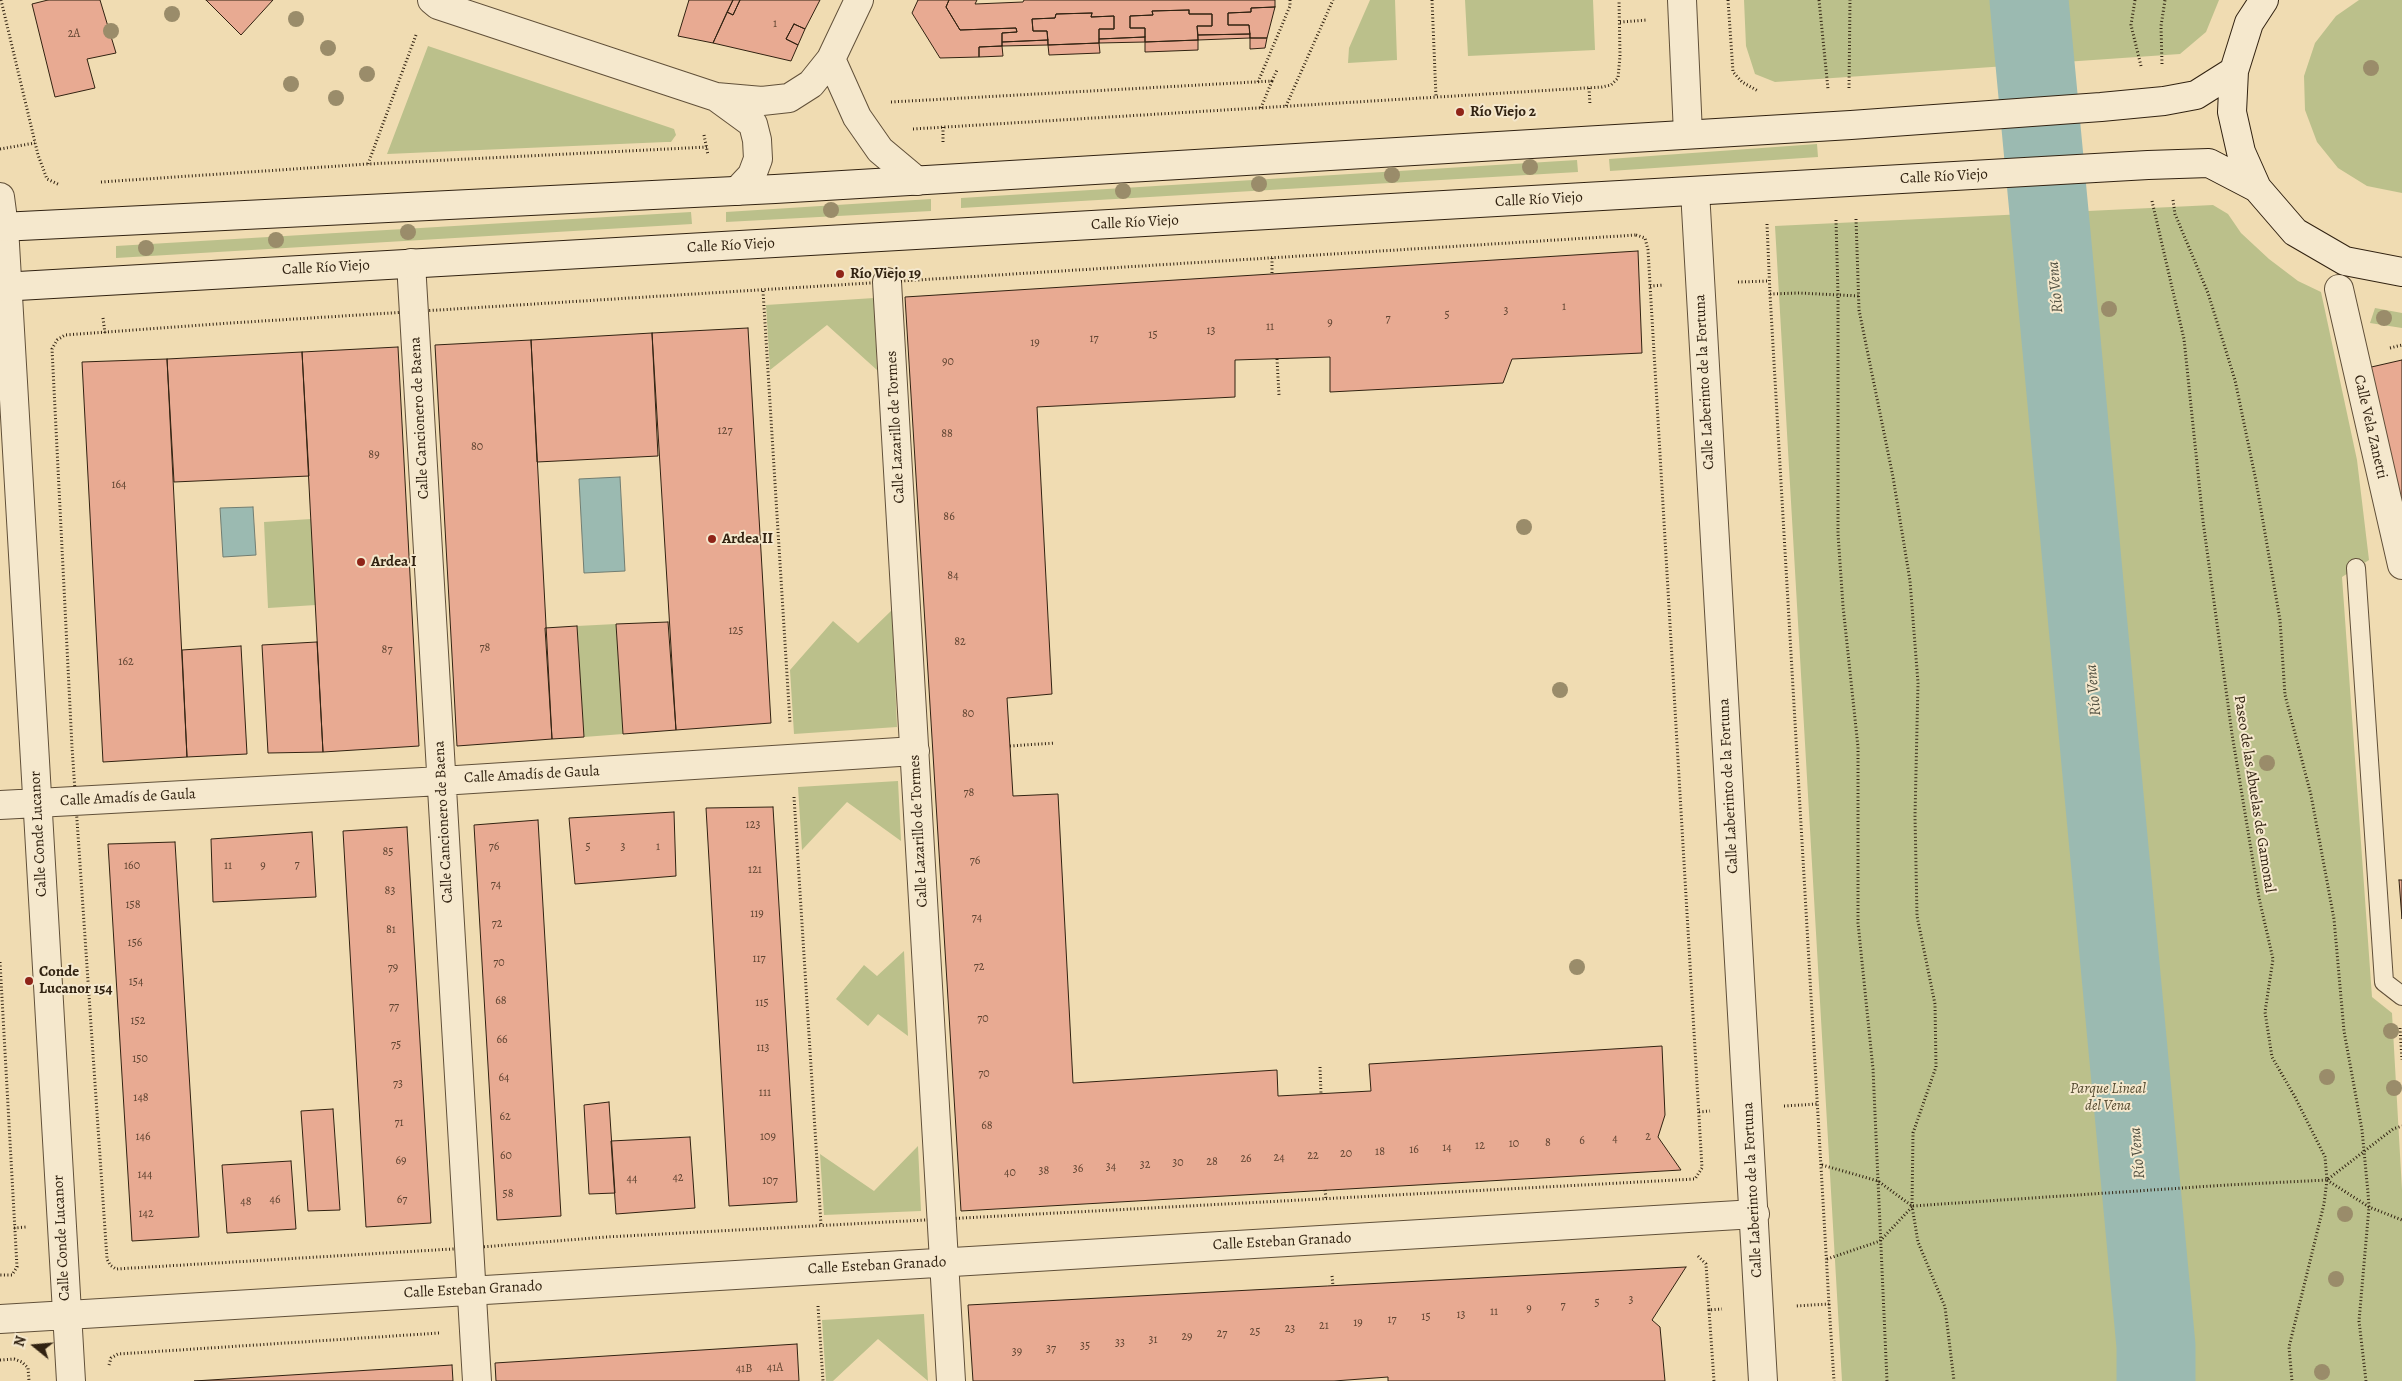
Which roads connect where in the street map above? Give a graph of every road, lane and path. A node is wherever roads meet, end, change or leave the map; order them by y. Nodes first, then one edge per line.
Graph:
1 (1, 0) edge
2 (859, 0) edge
3 (1290, 0) edge
4 (1333, 0) edge
5 (1432, 0) edge
6 (1618, 0) edge
7 (1682, 0) edge
8 (1728, 0) edge
9 (1819, 0) edge
10 (1850, 0) edge
11 (2165, 0) edge
12 (2264, 0) edge
13 (436, 2) edge
14 (418, 30) dead end
15 (831, 59) junction
16 (1828, 65) dead end
17 (2171, 66) dead end
18 (2162, 67) junction
19 (2148, 68) dead end
20 (2155, 68) dead end
21 (2141, 69) dead end
22 (1277, 70) dead end
23 (2234, 71) junction
24 (1272, 81) junction
25 (1258, 82) junction
26 (1835, 89) dead end
27 (1842, 89) dead end
28 (1820, 90) dead end
29 (1763, 91) dead end
30 (716, 97) junction
31 (1436, 97) junction
32 (888, 102) dead end
33 (1286, 106) junction
34 (1261, 108) junction
35 (905, 130) dead end
36 (703, 131) dead end
37 (1688, 134) junction
38 (35, 143) junction
39 (707, 147) junction
40 (0, 148) edge
41 (368, 164) junction
42 (2169, 164) junction
43 (917, 181) junction
44 (92, 183) dead end
45 (68, 185) dead end
46 (2257, 188) junction
47 (737, 191) junction
48 (1695, 191) junction
49 (708, 193) junction
50 (0, 197) edge
51 (2151, 197) dead end
52 (1856, 213) dead end
53 (1769, 218) dead end
54 (2, 227) edge
55 (1837, 243) dead end
56 (710, 247) junction
57 (1272, 258) junction
58 (411, 263) junction
59 (2402, 272) edge
60 (1272, 274) dead end
61 (887, 282) junction
62 (3, 286) edge
63 (2339, 289) dead end
64 (763, 291) junction
65 (711, 294) junction
66 (1770, 294) junction
67 (1838, 294) junction
68 (1859, 296) junction
69 (414, 312) junction
70 (1277, 359) dead end
71 (1279, 395) dead end
72 (2402, 565) edge
73 (2356, 568) dead end
74 (1055, 743) dead end
75 (1010, 746) dead end
76 (915, 751) junction
77 (792, 760) junction
78 (442, 781) junction
79 (76, 801) junction
80 (37, 803) junction
81 (0, 805) edge
82 (0, 962) edge
83 (2402, 996) edge
84 (1320, 1067) dead end
85 (1321, 1094) dead end
86 (1818, 1104) dead end
87 (2402, 1126) edge
88 (2364, 1152) junction
89 (1822, 1165) dead end
90 (2327, 1180) junction
91 (1878, 1181) junction
92 (1325, 1190) dead end
93 (1326, 1199) junction
94 (1912, 1206) junction
95 (2369, 1207) junction
96 (1755, 1214) junction
97 (942, 1220) junction
98 (2402, 1220) edge
99 (821, 1225) junction
100 (1880, 1241) junction
101 (469, 1248) junction
102 (1827, 1259) dead end
103 (944, 1262) junction
104 (1332, 1274) dead end
105 (0, 1276) edge
106 (1333, 1286) dead end
107 (471, 1290) junction
108 (1829, 1304) dead end
109 (818, 1306) dead end
110 (1709, 1310) dead end
111 (67, 1315) junction
112 (0, 1319) edge
113 (474, 1331) junction
114 (0, 1360) edge
115 (109, 1373) dead end
116 (28, 1381) edge
117 (71, 1381) edge
118 (477, 1381) edge
119 (822, 1381) edge
120 (951, 1381) edge
121 (1714, 1381) edge
122 (1763, 1381) edge
123 (1834, 1381) edge
124 (1887, 1381) edge
125 (1954, 1381) edge
126 (2292, 1381) edge
127 (2366, 1381) edge

1 - 38 path
2 - 15 street
3 - 25 path
4 - 33 path
5 - 31 path
6 - 31 path
7 - 37 street
8 - 29 path
9 - 16 path
10 - 27 path
11 - 18 path
12 - 23 street
13 - 30 street
14 - 41 path
15 - 30 street
15 - 43 street
17 - 18 path
18 - 20 path
19 - 21 path
22 - 24 path
23 - 37 street
23 - 46 street
24 - 25 path
24 - 34 path
25 - 32 path
26 - 28 path
30 - 47 street
31 - 33 path
33 - 34 path
34 - 35 path
36 - 39 path
37 - 43 street
38 - 40 path
38 - 45 path
39 - 41 path
39 - 49 path
41 - 44 path
42 - 46 street, Calle Río Viejo
42 - 48 street, Calle Río Viejo
42 - 88 path
43 - 47 street
46 - 59 street
47 - 49 street
48 - 56 street, Calle Río Viejo
48 - 96 street, Calle Laberinto de la Fortuna
49 - 54 street
50 - 54 street
51 - 90 path, Paseo de las Abuelas de Gamonal
52 - 68 path
53 - 66 path
54 - 62 street
55 - 67 path
56 - 58 street, Calle Río Viejo
56 - 65 path
57 - 60 path
57 - 61 path
57 - 93 path
58 - 62 street, Calle Río Viejo
58 - 69 street, Calle Cancionero de Baena
61 - 64 path
61 - 76 street, Calle Lazarillo de Tormes
62 - 80 street, Calle Conde Lucanor
63 - 72 street, Calle Vela Zanetti
64 - 65 path
64 - 77 path
65 - 69 path
66 - 67 path
66 - 86 path
67 - 68 path
67 - 91 path
68 - 94 path
69 - 78 street, Calle Cancionero de Baena
69 - 79 path
70 - 71 path
73 - 83 lane
74 - 75 path
76 - 77 street, Calle Amadís de Gaula
76 - 97 street, Calle Lazarillo de Tormes
77 - 78 street, Calle Amadís de Gaula
77 - 99 path
78 - 79 street, Calle Amadís de Gaula
78 - 101 street, Calle Cancionero de Baena
79 - 80 street, Calle Amadís de Gaula
79 - 101 path
80 - 81 street, Calle Amadís de Gaula
80 - 111 street, Calle Conde Lucanor
82 - 105 path
84 - 85 path
87 - 88 path
88 - 90 path
88 - 95 path
89 - 91 path
90 - 94 path
90 - 95 path
90 - 126 path, Paseo de las Abuelas de Gamonal
91 - 94 path
91 - 100 path
92 - 93 path
93 - 97 path
94 - 100 path
94 - 125 path
95 - 98 path
95 - 127 path
96 - 103 street, Calle Esteban Granado
96 - 122 street, Calle Laberinto de la Fortuna
97 - 99 path
97 - 103 street, Calle Lazarillo de Tormes
99 - 101 path
100 - 102 path
100 - 124 path
101 - 107 street, Calle Cancionero de Baena
103 - 107 street, Calle Esteban Granado
103 - 120 street, Calle Lazarillo de Tormes
104 - 106 path
107 - 111 street, Calle Esteban Granado
107 - 113 street, Calle Cancionero de Baena
108 - 123 path
109 - 119 path
110 - 121 path
111 - 112 street, Calle Esteban Granado
111 - 117 street, Calle Conde Lucanor
113 - 115 path
113 - 118 street, Calle Cancionero de Baena
114 - 116 path

